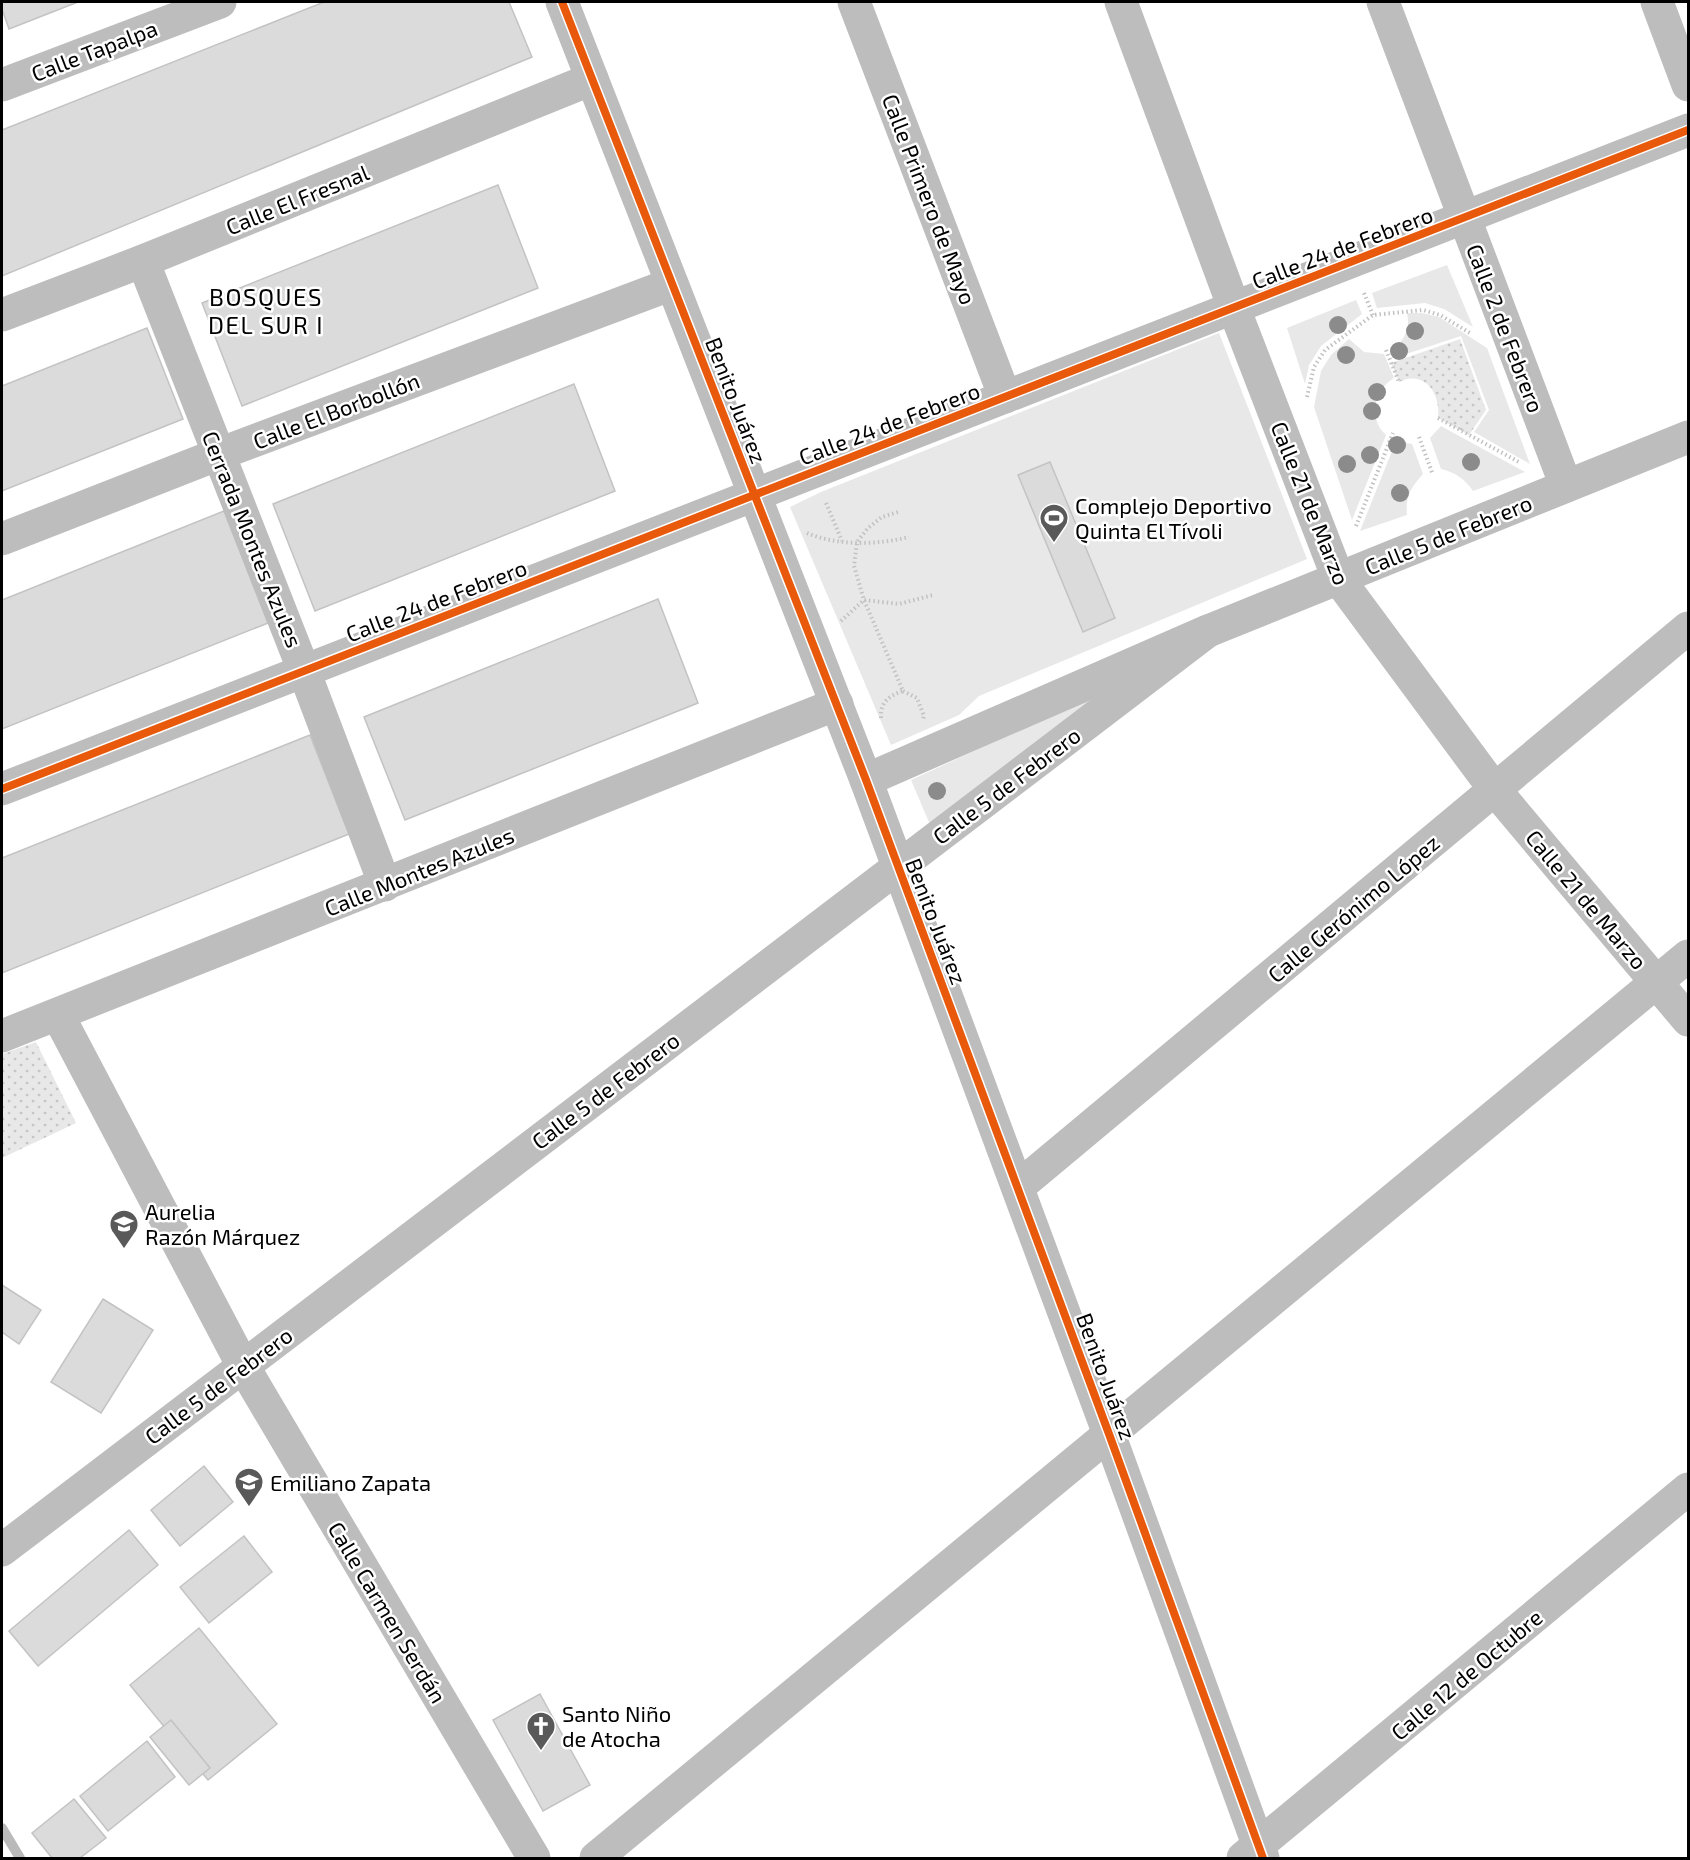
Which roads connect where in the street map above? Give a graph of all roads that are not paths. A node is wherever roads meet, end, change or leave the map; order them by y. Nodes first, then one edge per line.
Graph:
1 (220, 2) edge
2 (562, 2) edge
3 (854, 2) edge
4 (1121, 2) edge
5 (1383, 2) edge
6 (1657, 2) edge
7 (592, 79) junction
8 (2, 85) edge
9 (1689, 85) edge
10 (1689, 130) edge
11 (1465, 218) junction
12 (143, 261) junction
13 (672, 284) junction
14 (1234, 308) junction
15 (2, 315) edge
16 (1005, 397) junction
17 (1689, 436) edge
18 (219, 454) junction
19 (1566, 486) junction
20 (755, 495) junction
21 (2, 539) edge
22 (1338, 578) junction
23 (1689, 628) edge
24 (1208, 631) junction
25 (304, 671) junction
26 (837, 704) junction
27 (866, 780) junction
28 (2, 789) edge
29 (1495, 790) junction
30 (898, 867) junction
31 (385, 885) junction
32 (1689, 956) edge
33 (1657, 982) junction
34 (58, 1015) junction
35 (1689, 1020) edge
36 (2, 1036) edge
37 (1018, 1187) junction
38 (243, 1366) junction
39 (1110, 1434) junction
40 (1689, 1489) edge
41 (2, 1550) edge
42 (1254, 1854) edge
43 (534, 1858) edge
44 (596, 1858) edge

1 - 8 street, Calle Tapalpa
2 - 7 street, Benito Juárez
3 - 16 street, Calle Primero de Mayo
4 - 14 street, Calle 21 de Marzo
5 - 11 street, Calle 2 de Febrero
6 - 9 street
7 - 12 street, Calle El Fresnal
7 - 13 street, Benito Juárez
10 - 11 street, Calle 24 de Febrero
11 - 14 street, Calle 24 de Febrero
11 - 19 street, Calle 2 de Febrero
12 - 15 street, Calle El Fresnal
12 - 18 street, Cerrada Montes Azules
13 - 18 street, Calle El Borbollón
13 - 20 street, Benito Juárez
14 - 16 street, Calle 24 de Febrero
14 - 22 street, Calle 21 de Marzo
16 - 20 street, Calle 24 de Febrero
17 - 19 street, Calle 5 de Febrero
18 - 21 street, Calle El Borbollón
18 - 25 street, Cerrada Montes Azules
19 - 22 street, Calle 5 de Febrero
20 - 25 street, Calle 24 de Febrero
20 - 26 street, Benito Juárez
22 - 24 street, Calle 5 de Febrero
22 - 29 street, Calle 21 de Marzo
23 - 29 street, Calle Gerónimo López
24 - 27 street, Calle 5 de Febrero
24 - 30 street, Calle 5 de Febrero
25 - 28 street, Calle 24 de Febrero
25 - 31 street, Cerrada Montes Azules
26 - 27 street, Benito Juárez
26 - 31 street, Calle Montes Azules
27 - 30 street, Benito Juárez
29 - 33 street, Calle 21 de Marzo
29 - 37 street, Calle Gerónimo López
30 - 37 street, Benito Juárez
30 - 38 street, Calle 5 de Febrero
31 - 34 street, Calle Montes Azules
32 - 33 street
33 - 35 street, Calle 21 de Marzo
33 - 39 street
34 - 36 street, Calle Montes Azules
34 - 38 street, Calle Carmen Serdán
37 - 39 street, Benito Juárez
38 - 41 street, Calle 5 de Febrero
38 - 43 street, Calle Carmen Serdán
39 - 42 street, Benito Juárez
39 - 44 street
40 - 42 street, Calle 12 de Octubre

